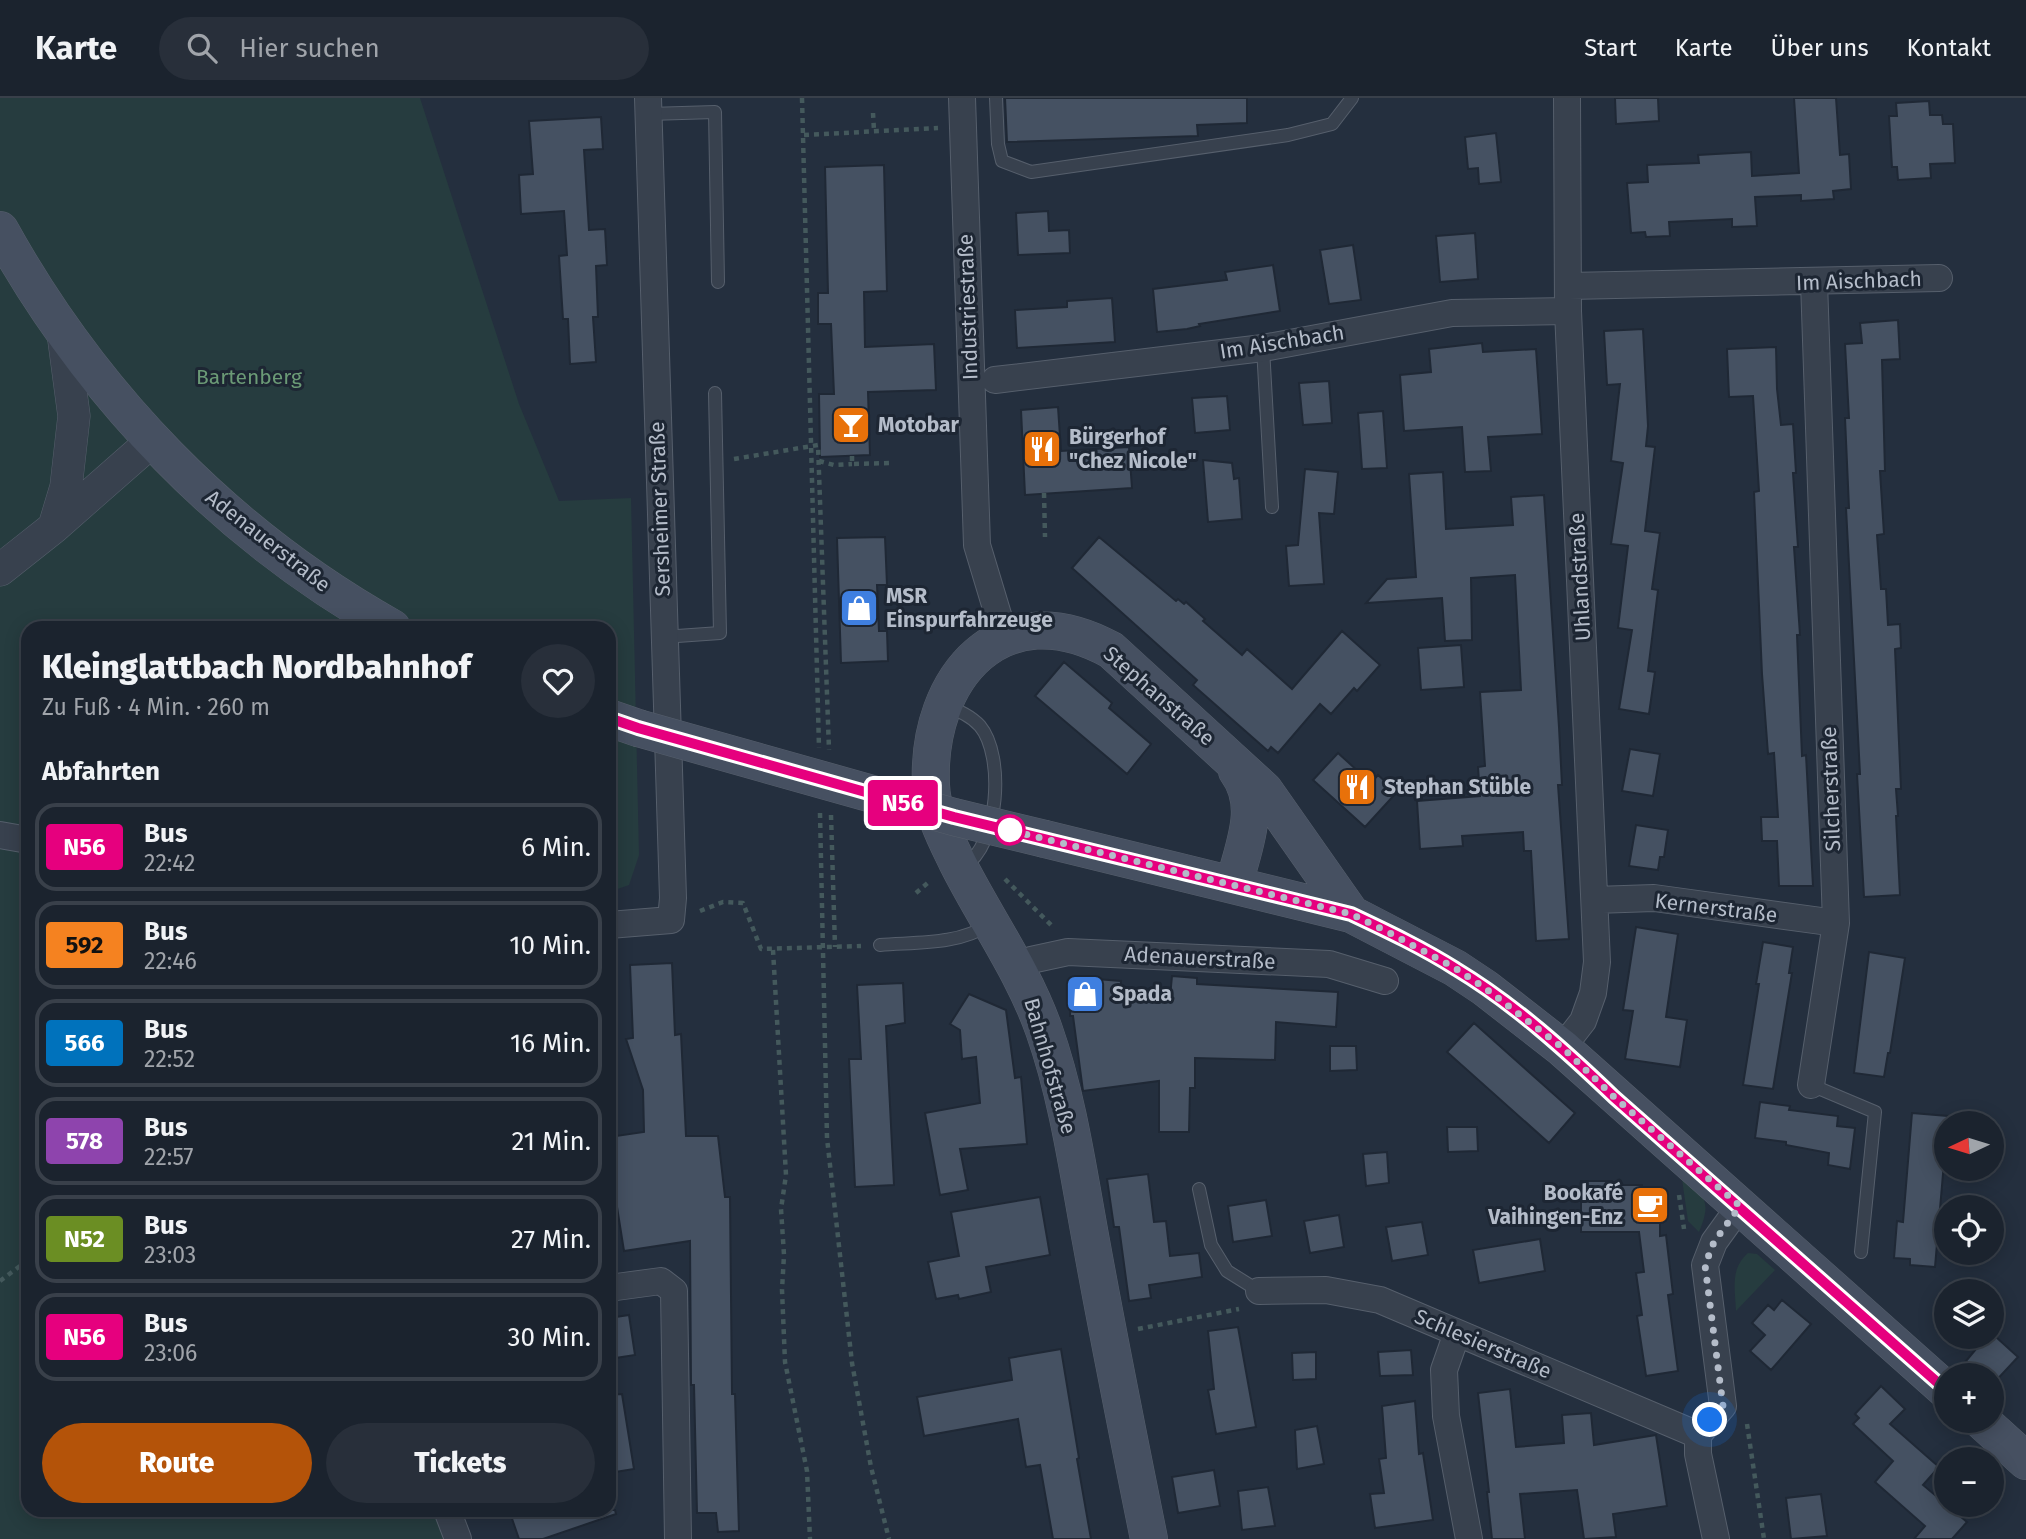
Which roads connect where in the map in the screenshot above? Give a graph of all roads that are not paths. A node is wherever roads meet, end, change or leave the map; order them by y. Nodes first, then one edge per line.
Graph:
1 (962, 98) edge
2 (996, 98) edge
3 (1352, 98) edge
4 (1567, 98) edge
5 (648, 106) edge
6 (0, 230) edge
7 (1938, 278) dead end
8 (718, 282) dead end
9 (1814, 282) junction
10 (1569, 298) junction
11 (63, 333) junction
12 (1263, 348) junction
13 (995, 380) dead end
14 (715, 393) dead end
15 (152, 441) junction
16 (1272, 507) dead end
17 (53, 528) junction
18 (0, 570) edge
19 (381, 621) edge
20 (663, 636) junction
21 (1005, 638) junction
22 (943, 704) junction
23 (623, 723) edge
24 (1228, 758) junction
25 (0, 835) edge
26 (21, 839) edge
27 (968, 862) junction
28 (1234, 885) junction
29 (1595, 900) junction
30 (1351, 914) junction
31 (1836, 923) junction
32 (616, 924) edge
33 (990, 924) junction
34 (880, 946) road end
35 (1015, 968) junction
36 (1385, 981) dead end
37 (1563, 1048) junction
38 (1811, 1085) joint
39 (1199, 1189) dead end
40 (1740, 1206) junction
41 (1861, 1252) dead end
42 (616, 1287) edge
43 (1259, 1292) joint
44 (1457, 1333) junction
45 (1934, 1379) edge
46 (1995, 1433) edge
47 (1698, 1435) junction
48 (2026, 1461) edge
49 (450, 1517) edge
50 (458, 1539) edge
51 (678, 1539) edge
52 (1149, 1539) edge
53 (1469, 1539) edge
54 (1716, 1539) edge

1 - 21 street, Industriestraße
2 - 3 lane
4 - 10 street, Uhlandstraße
5 - 8 lane
5 - 20 street, Sersheimer Straße
6 - 11 main road, Adenauerstraße
7 - 9 street, Im Aischbach
9 - 10 street, Im Aischbach
9 - 31 street, Silcherstraße
10 - 12 street, Im Aischbach
10 - 29 street, Uhlandstraße
11 - 15 main road, Adenauerstraße
11 - 17 street
12 - 13 street, Im Aischbach
12 - 16 lane
14 - 20 lane
15 - 17 street
15 - 19 main road, Adenauerstraße
17 - 18 street
20 - 32 street, Sersheimer Straße
21 - 22 main road, Bahnhofstraße
21 - 24 main road, Stephanstraße
22 - 27 main road, Bahnhofstraße
22 - 27 lane
23 - 28 main road, bridge
24 - 28 main road
24 - 30 main road
25 - 26 street
27 - 33 main road, Bahnhofstraße
28 - 30 main road
29 - 31 street, Kernerstraße
29 - 37 street, Uhlandstraße
30 - 37 main road
31 - 38 street, Silcherstraße
33 - 34 lane
33 - 35 main road, Bahnhofstraße
35 - 36 street, Adenauerstraße
35 - 52 main road, Bahnhofstraße
37 - 40 main road
38 - 41 lane, Silcherstraße
39 - 43 lane
40 - 45 main road
40 - 47 street
42 - 51 street
43 - 44 street, Schlesierstraße
44 - 47 street, Schlesierstraße
44 - 53 street
46 - 48 main road
47 - 54 street
49 - 50 street

